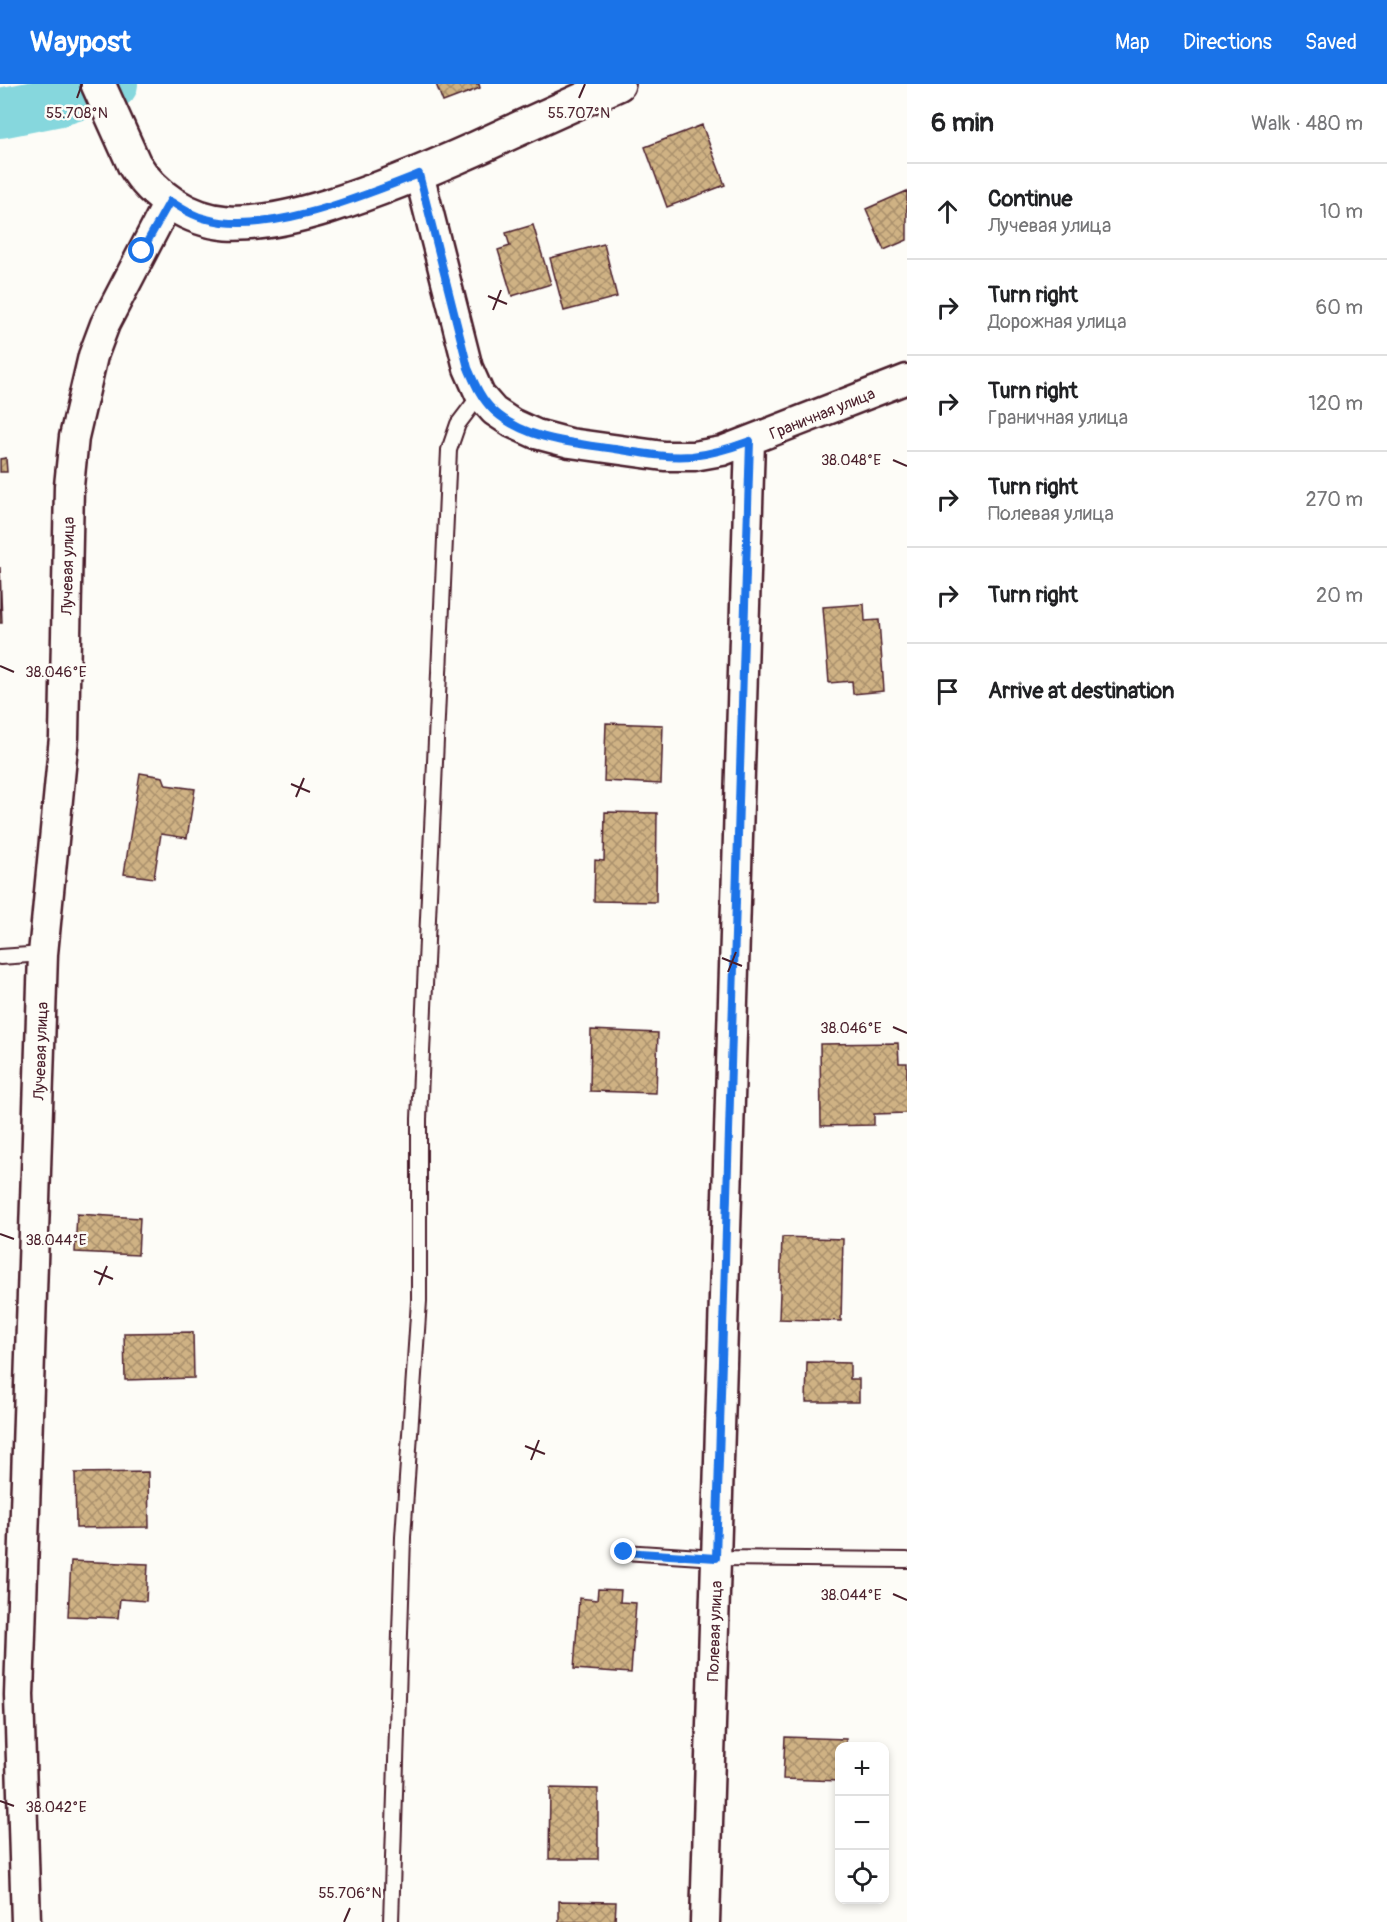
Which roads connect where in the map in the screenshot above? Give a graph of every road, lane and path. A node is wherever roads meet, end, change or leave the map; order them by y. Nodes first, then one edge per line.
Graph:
1 (98, 84) edge
2 (618, 84) edge
3 (419, 174) junction
4 (170, 201) junction
5 (907, 379) edge
6 (480, 395) junction
7 (750, 441) junction
8 (43, 954) junction
9 (0, 957) edge
10 (624, 1552) dead end
11 (716, 1558) junction
12 (907, 1560) edge
13 (26, 1922) edge
14 (391, 1922) edge
15 (705, 1922) edge

1 - 4 main road
2 - 3 main road
3 - 4 main road
3 - 6 street, Граничная улица
4 - 8 street, Лучевая улица
5 - 7 street, Граничная улица
6 - 7 street, Граничная улица
6 - 14 lane
7 - 11 street, Полевая улица
8 - 9 lane
8 - 13 street, Лучевая улица
10 - 11 lane
11 - 12 lane
11 - 15 street, Полевая улица

